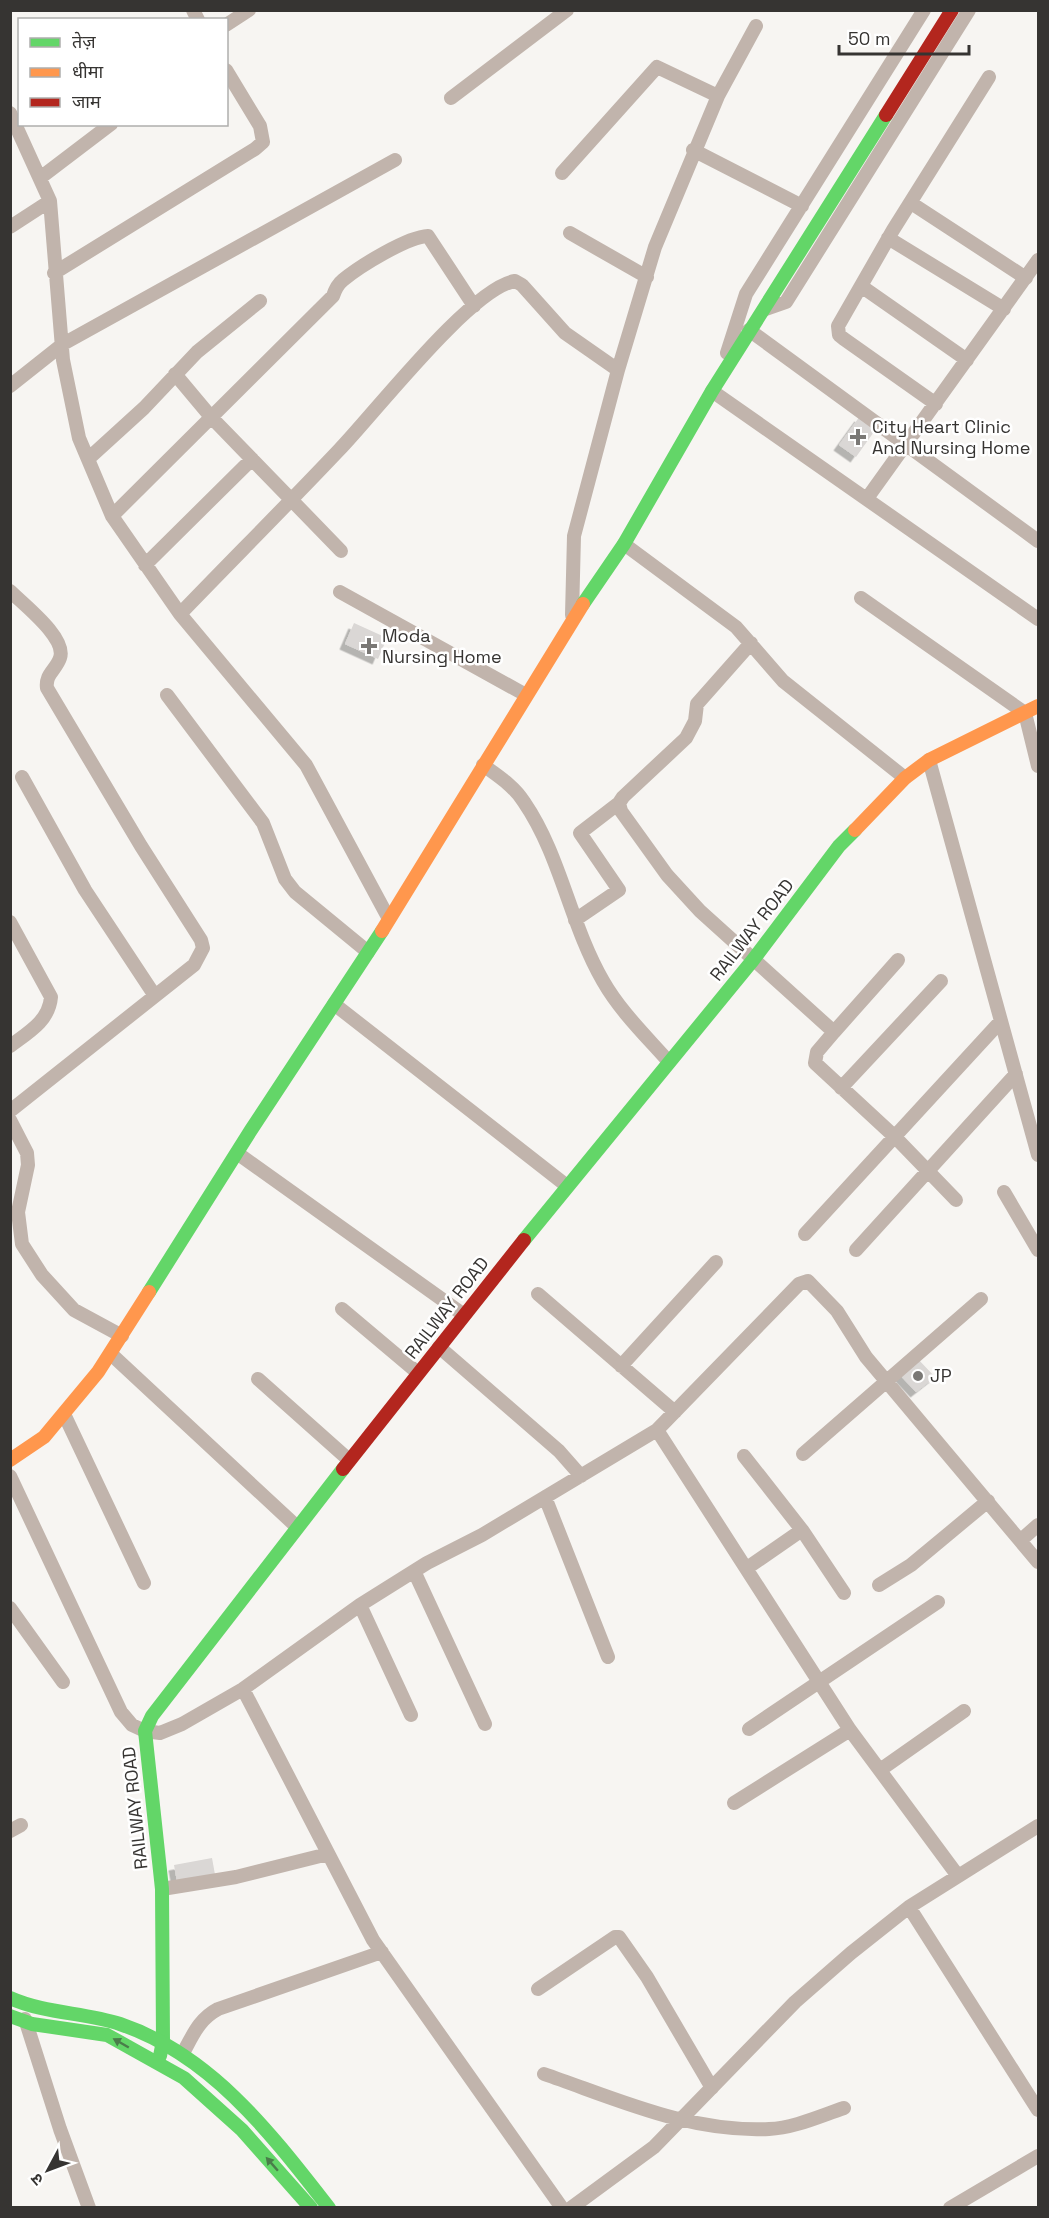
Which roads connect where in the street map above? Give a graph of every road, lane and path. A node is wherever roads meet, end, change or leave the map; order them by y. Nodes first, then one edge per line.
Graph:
1 (249, 10) edge
2 (567, 10) edge
3 (924, 10) edge
4 (951, 10) edge
5 (969, 10) edge
6 (228, 24) edge
7 (756, 26) dead end
8 (228, 73) edge
9 (989, 77) dead end
10 (718, 96) junction
11 (451, 98) dead end
12 (10, 113) edge
13 (108, 126) edge
14 (693, 150) junction
15 (395, 160) dead end
16 (562, 173) dead end
17 (40, 178) junction
18 (50, 201) junction
19 (911, 203) junction
20 (802, 206) junction
21 (10, 227) edge
22 (570, 233) dead end
23 (888, 238) junction
24 (1038, 260) edge
25 (54, 273) junction
26 (647, 277) junction
27 (1026, 278) junction
28 (861, 286) junction
29 (260, 301) dead end
30 (474, 306) junction
31 (1004, 309) junction
32 (761, 310) junction
33 (749, 330) junction
34 (63, 344) junction
35 (967, 360) junction
36 (726, 368) junction
37 (618, 370) junction
38 (175, 374) junction
39 (10, 386) edge
40 (712, 391) junction
41 (936, 404) junction
42 (211, 417) junction
43 (906, 445) junction
44 (88, 459) junction
45 (252, 459) junction
46 (868, 497) junction
47 (290, 500) junction
48 (112, 516) junction
49 (1038, 541) edge
50 (624, 544) junction
51 (341, 551) dead end
52 (145, 565) junction
53 (340, 592) dead end
54 (13, 598) edge
55 (861, 598) dead end
56 (180, 614) junction
57 (1038, 619) edge
58 (572, 620) junction
59 (751, 643) junction
60 (167, 695) dead end
61 (526, 695) junction
62 (1038, 706) edge
63 (1024, 713) junction
64 (929, 760) junction
65 (483, 765) junction
66 (1038, 766) edge
67 (22, 777) dead end
68 (905, 778) junction
69 (619, 803) junction
70 (389, 919) junction
71 (574, 920) junction
72 (10, 922) edge
73 (368, 952) junction
74 (753, 960) junction
75 (898, 960) dead end
76 (941, 981) dead end
77 (155, 996) junction
78 (334, 1004) junction
79 (1000, 1022) junction
80 (834, 1032) junction
81 (10, 1046) edge
82 (669, 1062) junction
83 (1016, 1074) junction
84 (841, 1088) junction
85 (10, 1112) edge
86 (10, 1120) edge
87 (895, 1137) junction
88 (237, 1153) junction
89 (1038, 1155) edge
90 (929, 1171) junction
91 (567, 1186) junction
92 (1004, 1192) dead end
93 (956, 1200) dead end
94 (805, 1234) dead end
95 (856, 1250) dead end
96 (1038, 1250) edge
97 (716, 1262) dead end
98 (538, 1294) dead end
99 (981, 1299) dead end
100 (342, 1309) dead end
101 (464, 1315) junction
102 (122, 1336) junction
103 (439, 1347) junction
104 (111, 1354) junction
105 (621, 1366) junction
106 (418, 1373) junction
107 (258, 1379) dead end
108 (886, 1381) junction
109 (675, 1412) junction
110 (64, 1414) junction
111 (657, 1430) junction
112 (803, 1454) dead end
113 (744, 1456) dead end
114 (10, 1460) edge
115 (349, 1461) junction
116 (10, 1476) edge
117 (581, 1476) junction
118 (545, 1497) junction
119 (988, 1501) junction
120 (1038, 1525) edge
121 (297, 1527) junction
122 (802, 1530) junction
123 (1021, 1540) junction
124 (1038, 1562) edge
125 (747, 1568) junction
126 (414, 1571) junction
127 (144, 1583) dead end
128 (879, 1585) dead end
129 (843, 1593) dead end
130 (938, 1602) dead end
131 (360, 1605) junction
132 (10, 1608) edge
133 (608, 1657) dead end
134 (63, 1682) dead end
135 (819, 1684) junction
136 (243, 1689) junction
137 (964, 1711) dead end
138 (411, 1715) dead end
139 (485, 1724) dead end
140 (749, 1729) dead end
141 (850, 1730) junction
142 (145, 1731) junction
143 (880, 1770) junction
144 (734, 1803) dead end
145 (1038, 1826) edge
146 (328, 1854) junction
147 (958, 1876) junction
148 (162, 1889) junction
149 (909, 1907) junction
150 (382, 1952) junction
151 (538, 1989) dead end
152 (14, 1999) edge
153 (10, 2016) edge
154 (26, 2021) junction
155 (163, 2041) junction
156 (183, 2053) junction
157 (158, 2064) junction
158 (544, 2074) dead end
159 (712, 2088) junction
160 (844, 2108) dead end
161 (1038, 2110) edge
162 (680, 2121) junction
163 (1038, 2156) edge
164 (89, 2208) edge
165 (311, 2208) edge
166 (329, 2208) edge
167 (337, 2208) edge
168 (562, 2208) edge
169 (571, 2208) edge
170 (950, 2208) edge

1 - 6 street
2 - 11 street
3 - 20 street
4 - 32 main road
5 - 32 street
7 - 10 street
8 - 25 street
9 - 19 street
10 - 14 street
10 - 16 street
12 - 17 street
13 - 17 street
14 - 20 street
14 - 26 street
15 - 34 street
17 - 18 street
18 - 21 street
18 - 25 street
19 - 23 street
19 - 27 street
20 - 36 street
22 - 26 street
23 - 28 street
23 - 31 street
24 - 27 street
25 - 34 street
26 - 37 street
27 - 31 street
28 - 35 street
28 - 41 street
29 - 38 street
30 - 37 street
30 - 42 street
30 - 47 street
31 - 35 street
32 - 33 main road
33 - 36 main road
33 - 43 street
34 - 39 street
34 - 44 street
35 - 41 street
36 - 40 main road
37 - 58 street
38 - 42 street
38 - 44 street
40 - 46 street
40 - 50 main road
41 - 43 street
42 - 45 street
42 - 48 street
43 - 46 street
43 - 49 street
44 - 48 street
45 - 47 street
45 - 52 street
46 - 57 street
47 - 51 street
47 - 56 street
48 - 52 street
50 - 58 main road
50 - 59 street
52 - 56 street
53 - 61 street
54 - 77 street
55 - 63 street
56 - 70 street
58 - 61 main road
59 - 68 street
59 - 69 street
60 - 73 street
61 - 65 main road
62 - 63 main road, RAILWAY ROAD
63 - 64 main road, RAILWAY ROAD
63 - 66 street
64 - 68 main road, RAILWAY ROAD
64 - 79 street
65 - 70 main road
65 - 71 street
67 - 77 street
68 - 74 main road, RAILWAY ROAD
69 - 71 street
69 - 74 street
70 - 73 main road
71 - 82 street
72 - 81 street
73 - 78 main road
74 - 80 street
74 - 82 main road, RAILWAY ROAD
75 - 80 street
76 - 84 street
77 - 85 street
78 - 88 main road
78 - 91 street
79 - 83 street
79 - 87 street
80 - 84 street
82 - 91 main road, RAILWAY ROAD
83 - 89 street
83 - 90 street
84 - 87 street
86 - 102 street
87 - 90 street
87 - 94 street
88 - 101 street
88 - 102 main road
90 - 93 street
90 - 95 street
91 - 101 main road, RAILWAY ROAD
92 - 96 street
97 - 105 street
98 - 105 street
99 - 108 street
100 - 106 street
101 - 103 main road, RAILWAY ROAD
102 - 104 main road
103 - 106 main road, RAILWAY ROAD
103 - 117 street
104 - 110 main road
104 - 121 street
105 - 109 street
106 - 115 main road, RAILWAY ROAD
107 - 115 street
108 - 109 street
108 - 112 street
108 - 119 street
109 - 111 street
110 - 114 main road
110 - 127 street
111 - 117 street
111 - 125 street
113 - 122 street
115 - 121 main road, RAILWAY ROAD
116 - 142 street
117 - 118 street
118 - 126 street
118 - 133 street
119 - 123 street
119 - 128 street
120 - 123 street
121 - 142 main road, RAILWAY ROAD
122 - 125 street
122 - 129 street
123 - 124 street
125 - 135 street
126 - 131 street
126 - 139 street
130 - 135 street
131 - 136 street
131 - 138 street
132 - 134 street
135 - 140 street
135 - 141 street
136 - 142 street
136 - 146 street
137 - 143 street
141 - 143 street
141 - 144 street
142 - 148 main road, RAILWAY ROAD
143 - 147 street
145 - 147 street
146 - 148 street
146 - 150 street
147 - 149 street
148 - 155 main road, RAILWAY ROAD
149 - 159 street
149 - 161 street
150 - 156 street
150 - 168 street
151 - 159 street
152 - 154 street
152 - 155 main road
152 - 166 main road, bridge
153 - 154 main road
157 -> 154 main road
154 - 164 street
155 - 156 main road
155 - 157 main road, RAILWAY ROAD
156 - 167 main road
165 -> 157 main road
158 - 162 street
159 - 162 street
160 - 162 street
162 - 169 street
163 - 170 street

